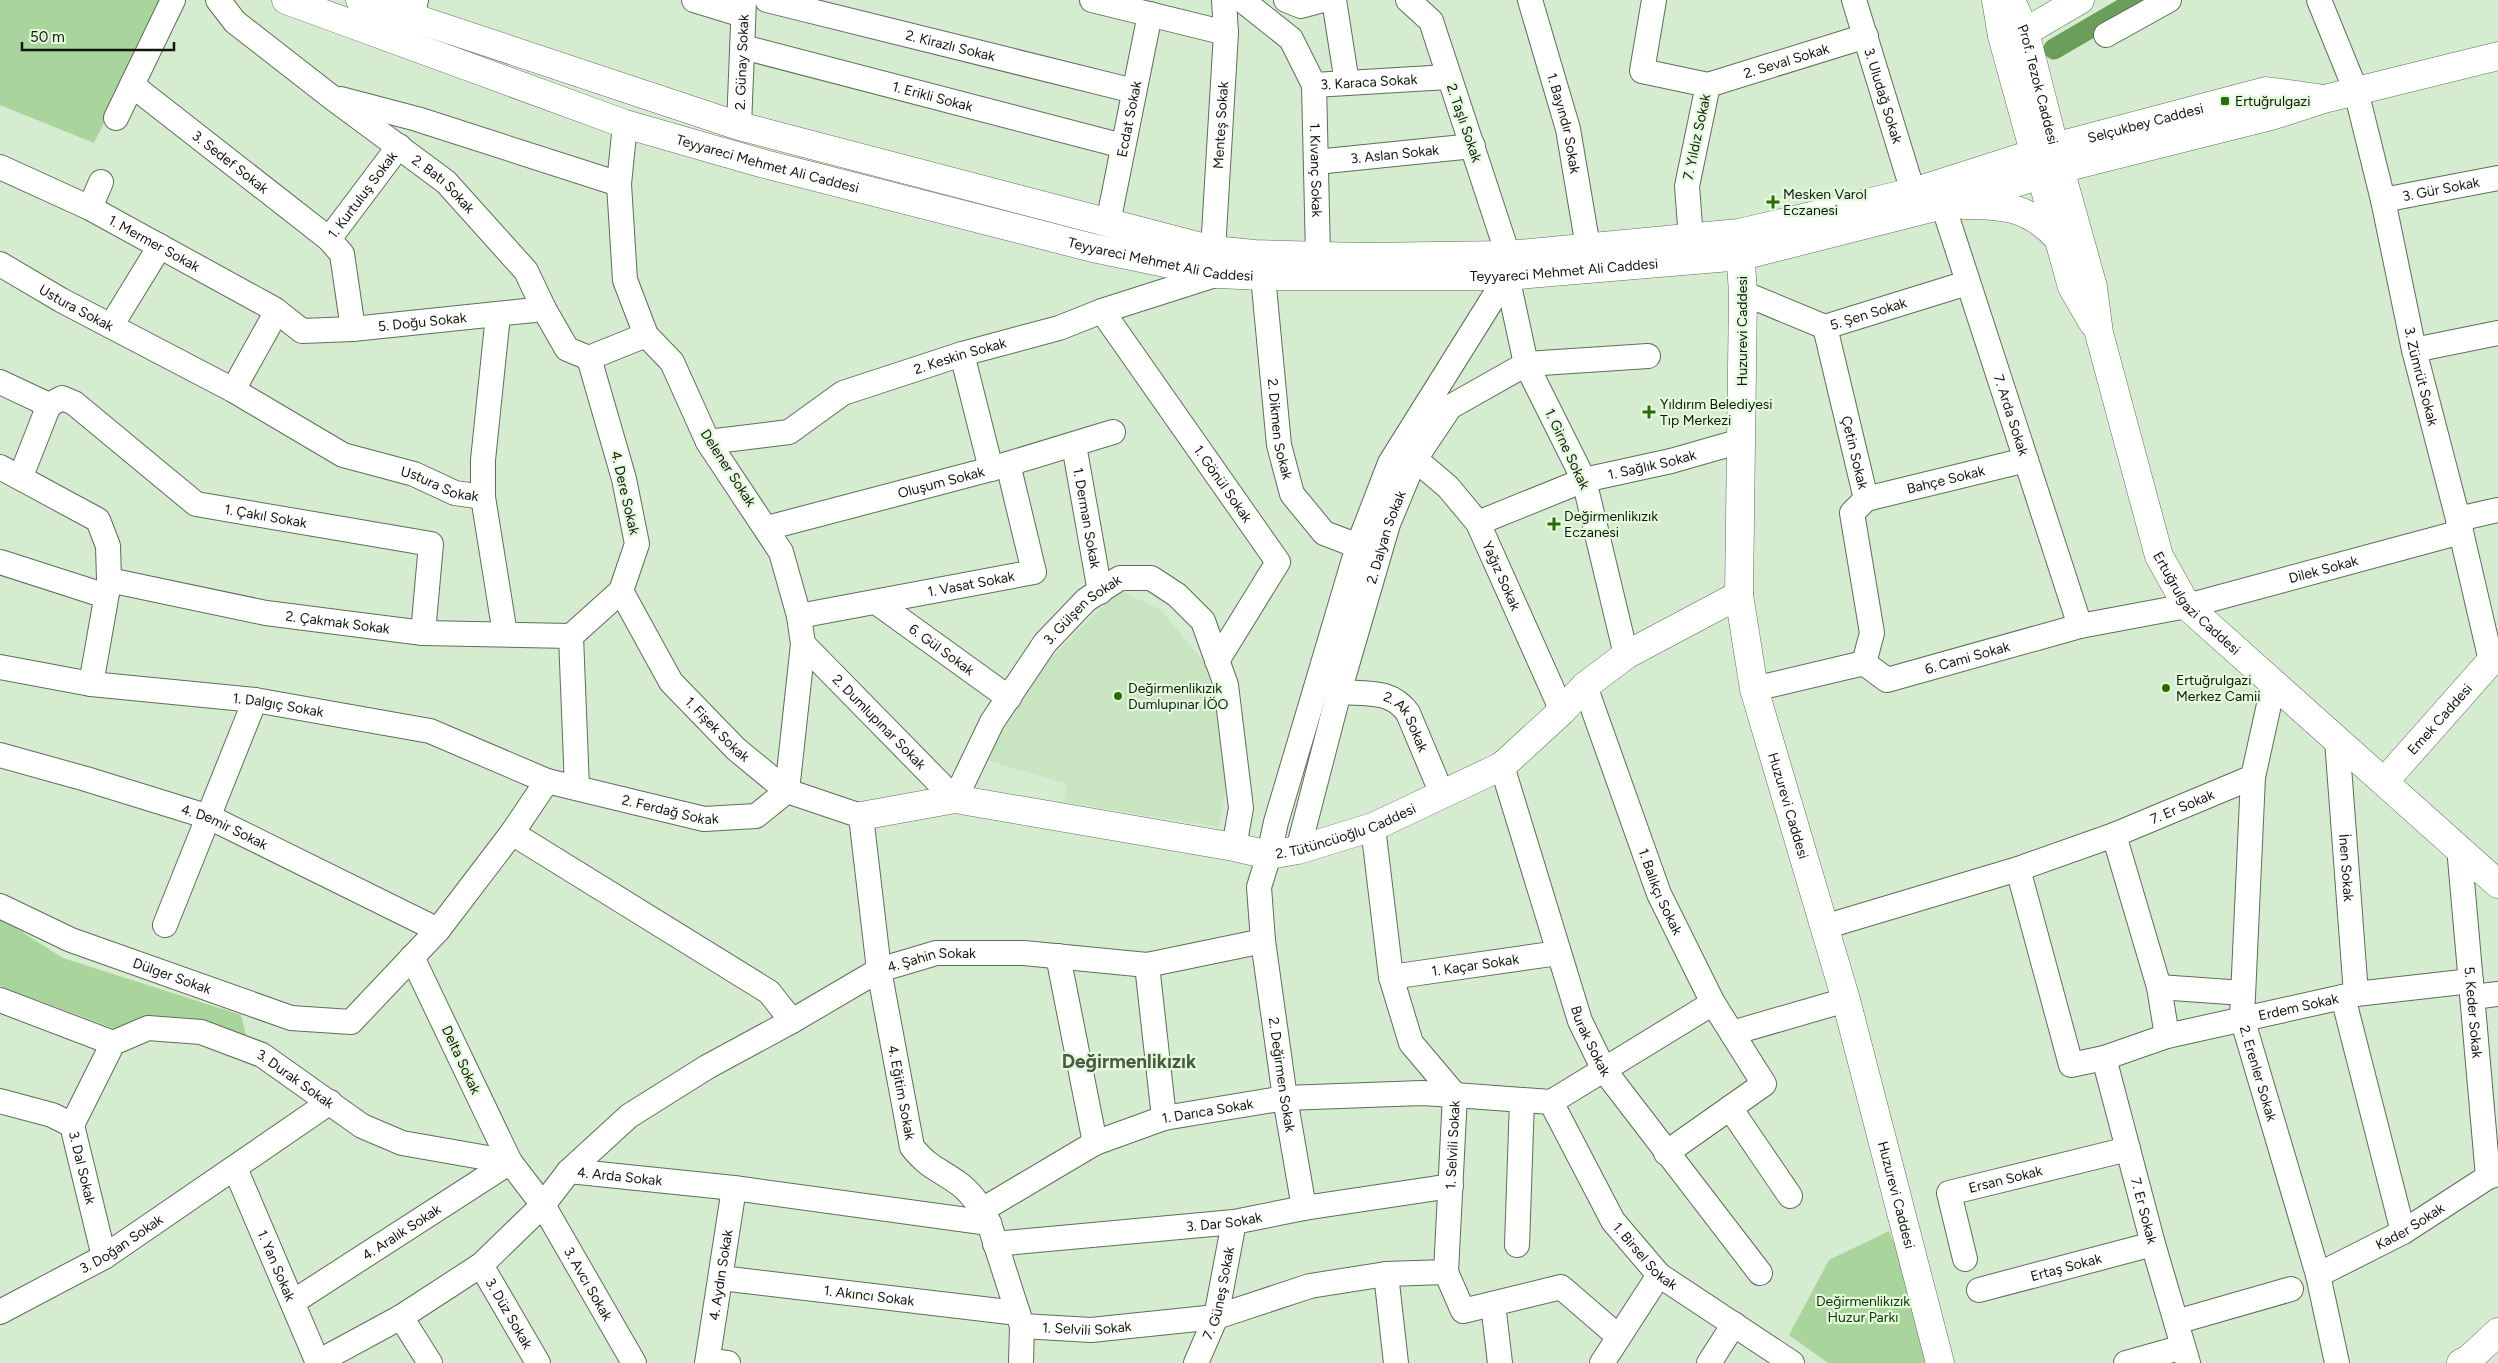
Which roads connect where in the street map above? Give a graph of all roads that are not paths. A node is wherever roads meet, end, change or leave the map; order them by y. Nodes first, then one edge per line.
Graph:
1 (173, 0) edge
2 (218, 0) edge
3 (286, 0) edge
4 (360, 0) edge
5 (694, 0) edge
6 (767, 0) edge
7 (1092, 0) edge
8 (1224, 0) edge
9 (1242, 0) edge
10 (1286, 0) edge
11 (1323, 0) edge
12 (1334, 0) edge
13 (1408, 0) edge
14 (1530, 0) edge
15 (1654, 0) edge
16 (1854, 0) edge
17 (1996, 0) edge
18 (2012, 0) edge
19 (2080, 0) edge
20 (2169, 0) edge
21 (2319, 0) edge
22 (744, 8) edge
23 (414, 9) edge
24 (1150, 14) junction
25 (2025, 32) junction
26 (1226, 33) junction
27 (2106, 35) dead end
28 (1866, 36) junction
29 (743, 47) junction
30 (2498, 56) edge
31 (1448, 77) junction
32 (1347, 83) junction
33 (132, 85) junction
34 (1314, 85) junction
35 (1708, 85) junction
36 (1134, 91) junction
37 (2356, 91) junction
38 (330, 96) junction
39 (116, 118) dead end
40 (625, 124) junction
41 (739, 126) junction
42 (399, 146) junction
43 (1123, 146) junction
44 (1473, 146) junction
45 (2047, 161) junction
46 (1316, 162) junction
47 (0, 167) edge
48 (2498, 178) edge
49 (101, 182) dead end
50 (619, 184) junction
51 (1913, 192) junction
52 (2383, 200) junction
53 (1943, 205) junction
54 (90, 208) junction
55 (1108, 223) junction
56 (1691, 238) junction
57 (2058, 238) junction
58 (329, 239) junction
59 (1741, 245) junction
60 (160, 246) junction
61 (1588, 247) junction
62 (1318, 256) junction
63 (1216, 262) junction
64 (0, 264) edge
65 (1507, 265) junction
66 (1263, 276) junction
67 (1967, 283) junction
68 (1743, 293) junction
69 (544, 309) junction
70 (277, 311) junction
71 (1102, 311) junction
72 (498, 315) junction
73 (111, 326) junction
74 (1825, 327) junction
75 (353, 329) junction
76 (302, 331) joint
77 (2099, 333) junction
78 (2498, 333) edge
79 (646, 335) junction
80 (2414, 350) junction
81 (962, 354) junction
82 (1648, 356) dead end
83 (589, 358) junction
84 (1526, 364) junction
85 (0, 382) edge
86 (233, 390) junction
87 (49, 406) junction
88 (1113, 432) dead end
89 (1741, 441) junction
90 (708, 442) junction
91 (1074, 445) junction
92 (1415, 459) junction
93 (2026, 460) junction
94 (999, 466) junction
95 (10, 471) edge
96 (1584, 480) junction
97 (483, 496) junction
98 (1866, 499) junction
99 (2498, 510) edge
100 (1478, 523) junction
101 (2459, 526) junction
102 (767, 528) junction
103 (1358, 546) junction
104 (0, 562) edge
105 (107, 588) junction
106 (621, 591) junction
107 (1100, 592) junction
108 (1739, 595) junction
109 (876, 602) junction
110 (2187, 606) junction
111 (799, 616) junction
112 (2080, 626) junction
113 (422, 633) junction
114 (505, 634) junction
115 (571, 636) junction
116 (804, 644) junction
117 (1626, 655) junction
118 (1218, 661) junction
119 (2495, 661) edge
120 (1864, 663) junction
121 (0, 666) edge
122 (2274, 682) junction
123 (91, 684) junction
124 (1585, 686) junction
125 (1754, 689) junction
126 (1339, 692) junction
127 (1009, 698) junction
128 (255, 700) junction
129 (1562, 711) junction
130 (2337, 740) junction
131 (0, 756) edge
132 (1502, 766) junction
133 (2253, 776) junction
134 (547, 781) junction
135 (2384, 782) junction
136 (576, 788) junction
137 (787, 791) junction
138 (1442, 794) junction
139 (955, 799) junction
140 (861, 816) junction
141 (209, 817) junction
142 (1373, 827) junction
143 (512, 833) junction
144 (2114, 835) junction
145 (1234, 847) junction
146 (2458, 847) junction
147 (1298, 850) junction
148 (1269, 855) junction
149 (2018, 869) junction
150 (2498, 884) edge
151 (0, 906) edge
152 (165, 925) dead end
153 (1824, 927) junction
154 (438, 930) junction
155 (1263, 941) junction
156 (1558, 953) junction
157 (1058, 956) junction
158 (412, 957) junction
159 (1147, 965) junction
160 (878, 970) junction
161 (1391, 977) junction
162 (2159, 988) junction
163 (2472, 989) junction
164 (2243, 992) junction
165 (2498, 994) edge
166 (2350, 996) junction
167 (0, 1000) edge
168 (1846, 1000) junction
169 (1713, 1003) junction
170 (2242, 1018) junction
171 (792, 1021) junction
172 (1732, 1033) junction
173 (2167, 1036) junction
174 (113, 1043) junction
175 (2104, 1058) junction
176 (1604, 1070) junction
177 (1455, 1095) junction
178 (1285, 1098) junction
179 (1522, 1100) junction
180 (0, 1101) edge
181 (330, 1102) junction
182 (1551, 1102) junction
183 (1730, 1108) junction
184 (1164, 1118) junction
185 (72, 1125) junction
186 (1095, 1143) junction
187 (2128, 1149) junction
188 (1666, 1153) junction
189 (510, 1162) junction
190 (235, 1168) junction
191 (569, 1171) junction
192 (2493, 1176) edge
193 (1451, 1186) junction
194 (734, 1188) junction
195 (1790, 1196) dead end
196 (542, 1205) junction
197 (1304, 1208) junction
198 (1234, 1222) junction
199 (989, 1225) junction
200 (2403, 1232) junction
201 (2153, 1244) junction
202 (1517, 1245) dead end
203 (104, 1257) junction
204 (1965, 1259) dead end
205 (481, 1265) junction
206 (1446, 1272) junction
207 (1760, 1273) dead end
208 (1386, 1274) junction
209 (2318, 1274) junction
210 (1659, 1275) junction
211 (721, 1278) junction
212 (2291, 1289) dead end
213 (1979, 1290) dead end
214 (293, 1302) junction
215 (1493, 1304) junction
216 (0, 1312) edge
217 (401, 1316) junction
218 (1216, 1317) junction
219 (1020, 1319) junction
220 (2176, 1322) junction
221 (1734, 1324) junction
222 (2498, 1332) edge
223 (1619, 1337) junction
224 (2185, 1355) edge
225 (318, 1362) edge
226 (715, 1362) edge
227 (430, 1363) edge
228 (538, 1363) edge
229 (634, 1363) edge
230 (1021, 1363) edge
231 (1196, 1363) edge
232 (1396, 1363) edge
233 (1500, 1363) edge
234 (1602, 1363) edge
235 (1709, 1363) edge
236 (1792, 1363) edge
237 (1940, 1363) edge
238 (2126, 1363) edge
239 (2337, 1363) edge
240 (2461, 1363) edge

1 - 33 street
2 - 38 street, 2. Batı Sokak
3 - 40 main road, Teyyareci Mehmet Ali Caddesi
4 - 23 main road, Teyyareci Mehmet Ali Caddesi
5 - 22 street
6 - 36 street, 2. Kirazlı Sokak
7 - 24 street
8 - 26 street, Menteş Sokak
9 - 34 street, 3. Karaca Sokak
10 - 11 street
12 - 32 street
13 - 31 street, 2. Taşlı Sokak
14 - 61 street, 1. Bayındır Sokak
15 - 35 street, 7. Yıldız Sokak
16 - 28 street, 3. Uludağ Sokak
17 - 45 main road
18 - 25 main road, Prof. Tezok Caddesi
19 - 25 main road
20 - 27 street
21 - 37 street, 3. Zümrüt Sokak
22 - 29 street, 2. Günay Sokak
23 - 41 main road, Teyyareci Mehmet Ali Caddesi
24 - 26 street
24 - 36 street, Ecdat Sokak
25 - 45 main road, Prof. Tezok Caddesi
26 - 63 street, Menteş Sokak
28 - 35 street, 2. Seval Sokak
28 - 51 street, 3. Uludağ Sokak
29 - 41 street, 2. Günay Sokak
29 - 43 street, 1. Erikli Sokak
30 - 37 main road, Selçukbey Caddesi
31 - 32 street, 3. Karaca Sokak
31 - 44 street, 2. Taşlı Sokak
32 - 34 street, 3. Karaca Sokak
33 - 39 street
33 - 58 street, 3. Sedef Sokak
34 - 46 street, 1. Kıvanç Sokak
35 - 56 street, 7. Yıldız Sokak
36 - 43 street, Ecdat Sokak
37 - 45 main road, Selçukbey Caddesi
37 - 52 street, 3. Zümrüt Sokak
38 - 42 street, 2. Batı Sokak
38 - 50 street
40 - 50 street, Delener Sokak
40 - 63 main road, Teyyareci Mehmet Ali Caddesi
41 - 55 main road, Teyyareci Mehmet Ali Caddesi
42 - 58 street, 1. Kurtuluş Sokak
42 - 69 street, 2. Batı Sokak
43 - 55 street, Ecdat Sokak
44 - 46 street, 3. Aslan Sokak
44 - 65 street, 2. Taşlı Sokak
45 - 51 main road, Teyyareci Mehmet Ali Caddesi
45 - 53 main road, Teyyareci Mehmet Ali Caddesi
45 - 57 main road, Ertuğrulgazi Caddesi
45 - 77 main road, Ertuğrulgazi Caddesi
46 - 62 street, 1. Kıvanç Sokak
47 - 54 street, 1. Mermer Sokak
48 - 52 street, 3. Gür Sokak
49 - 54 street
50 - 79 street, Delener Sokak
51 - 59 main road, Teyyareci Mehmet Ali Caddesi
52 - 80 street, 3. Zümrüt Sokak
53 - 57 main road
53 - 59 main road, Teyyareci Mehmet Ali Caddesi
53 - 67 street, 7. Arda Sokak
54 - 60 street, 1. Mermer Sokak
55 - 63 main road, Teyyareci Mehmet Ali Caddesi
56 - 59 main road, Teyyareci Mehmet Ali Caddesi
56 - 61 main road, Teyyareci Mehmet Ali Caddesi
57 - 77 main road, Ertuğrulgazi Caddesi
58 - 75 street, 1. Kurtuluş Sokak
59 - 65 main road, Teyyareci Mehmet Ali Caddesi
59 - 68 main road, Huzurevi Caddesi
60 - 70 street, 1. Mermer Sokak
60 - 73 street
61 - 65 main road, Teyyareci Mehmet Ali Caddesi
62 - 63 main road, Teyyareci Mehmet Ali Caddesi
62 - 65 main road, Teyyareci Mehmet Ali Caddesi
63 - 66 main road, Teyyareci Mehmet Ali Caddesi
63 - 71 street, 2. Keskin Sokak
64 - 73 street, Ustura Sokak
65 - 66 main road, Teyyareci Mehmet Ali Caddesi
65 - 84 street
65 - 103 street, 2. Dalyan Sokak
66 - 103 street, 2. Dikmen Sokak
67 - 74 street, 5. Şen Sokak
67 - 93 street, 7. Arda Sokak
68 - 74 street, 5. Şen Sokak
68 - 89 main road, Huzurevi Caddesi
69 - 72 street, 5. Doğu Sokak
69 - 83 street, 2. Batı Sokak
70 - 76 street, 1. Mermer Sokak
70 - 86 street
71 - 81 street, 2. Keskin Sokak
71 - 118 street, 1. Gönül Sokak
72 - 75 street, 5. Doğu Sokak
72 - 97 street, Ustura Sokak
73 - 86 street, Ustura Sokak
74 - 98 street, Çetin Sokak
75 - 76 street, 5. Doğu Sokak
77 - 110 main road, Ertuğrulgazi Caddesi
78 - 80 street
79 - 83 street
79 - 90 street, Delener Sokak
80 - 101 street, 3. Zümrüt Sokak
81 - 90 street, 2. Keskin Sokak
81 - 94 street, 1. Vasat Sokak
82 - 84 street
83 - 106 street, 4. Dere Sokak
84 - 92 street, 2. Dalyan Sokak
84 - 96 street, 1. Girne Sokak
85 - 87 street
86 - 97 street, Ustura Sokak
87 - 95 street
87 - 113 street, 1. Çakıl Sokak
88 - 91 street, Oluşum Sokak
89 - 96 street, 1. Sağlık Sokak
89 - 108 main road, Huzurevi Caddesi
90 - 102 street, Delener Sokak
91 - 94 street, Oluşum Sokak
91 - 107 street, 1. Derman Sokak
92 - 100 street, Yağız Sokak
92 - 126 street, 2. Dalyan Sokak
93 - 98 street, Bahçe Sokak
93 - 112 street, 7. Arda Sokak
94 - 102 street, Oluşum Sokak
94 - 109 street, 1. Vasat Sokak
95 - 105 street
96 - 100 street, 1. Sağlık Sokak
96 - 117 street, 1. Girne Sokak
97 - 114 street
98 - 120 street, Çetin Sokak
99 - 101 street, Dilek Sokak
100 - 129 street, Yağız Sokak
101 - 110 street, Dilek Sokak
101 - 119 street, 3. Zümrüt Sokak
102 - 111 street, Delener Sokak
103 - 148 street, 2. Dalyan Sokak
104 - 105 street, 2. Çakmak Sokak
105 - 113 street, 2. Çakmak Sokak
105 - 123 street
106 - 115 street, 4. Dere Sokak
106 - 137 street, 1. Fişek Sokak
107 - 118 street, 3. Gülşen Sokak
107 - 127 street, 3. Gülşen Sokak
108 - 117 main road, 2. Tütüncüoğlu Caddesi
108 - 125 main road, Huzurevi Caddesi
109 - 111 street, 1. Vasat Sokak
109 - 127 street, 6. Gül Sokak
110 - 112 street, 6. Cami Sokak
110 - 122 main road, Ertuğrulgazi Caddesi
111 - 116 street, Delener Sokak
112 - 120 street, 6. Cami Sokak
113 - 114 street, 2. Çakmak Sokak
114 - 115 street, 2. Çakmak Sokak
115 - 136 street
116 - 137 street, Delener Sokak
116 - 139 street, 2. Dumlupınar Sokak
117 - 124 main road, 2. Tütüncüoğlu Caddesi
118 - 145 street, 3. Gülşen Sokak
119 - 135 main road, Emek Caddesi
120 - 125 street
121 - 123 street, 1. Dalgıç Sokak
122 - 130 main road, Ertuğrulgazi Caddesi
122 - 133 street
123 - 128 street, 1. Dalgıç Sokak
124 - 129 main road, 2. Tütüncüoğlu Caddesi
124 - 169 street, 1. Balıkçı Sokak
125 - 153 main road, Huzurevi Caddesi
126 - 138 street, 2. Ak Sokak
126 - 147 street, 2. Dalyan Sokak
127 - 139 street, 3. Gülşen Sokak
128 - 134 street, 1. Dalgıç Sokak
128 - 141 street
129 - 132 main road, 2. Tütüncüoğlu Caddesi
130 - 135 main road, Ertuğrulgazi Caddesi
130 - 166 street, İnen Sokak
131 - 141 street, 4. Demir Sokak
132 - 138 main road, 2. Tütüncüoğlu Caddesi
132 - 156 street, Burak Sokak
133 - 144 street, 7. Er Sokak
133 - 164 street, 2. Erenler Sokak
134 - 136 street, 2. Ferdağ Sokak
134 - 143 street
135 - 146 main road, Ertuğrulgazi Caddesi
136 - 137 street, 2. Ferdağ Sokak
137 - 140 street, 1. Fişek Sokak
138 - 142 main road, 2. Tütüncüoğlu Caddesi
139 - 140 main road, 2. Tütüncüoğlu Caddesi
139 - 145 main road, 2. Tütüncüoğlu Caddesi
140 - 160 street, 4. Eğitim Sokak
141 - 152 street
141 - 154 street, 4. Demir Sokak
142 - 147 main road, 2. Tütüncüoğlu Caddesi
142 - 161 street
143 - 154 street
143 - 171 street
144 - 149 street, 7. Er Sokak
144 - 162 street
145 - 148 main road, 2. Tütüncüoğlu Caddesi
146 - 150 main road, Ertuğrulgazi Caddesi
146 - 163 street, 5. Keder Sokak
147 - 148 main road, 2. Tütüncüoğlu Caddesi
148 - 155 street
149 - 153 street, 7. Er Sokak
149 - 175 street, Erdem Sokak
151 - 158 street, Dülger Sokak
153 - 168 main road, Huzurevi Caddesi
154 - 158 street
155 - 159 street, 4. Şahin Sokak
155 - 178 street, 2. Değirmen Sokak
156 - 161 street, 1. Kaçar Sokak
156 - 176 street, Burak Sokak
157 - 159 street, 4. Şahin Sokak
157 - 160 street, 4. Şahin Sokak
157 - 186 street
158 - 189 street, Delta Sokak
159 - 184 street
160 - 171 street, 4. Şahin Sokak
160 - 199 street, 4. Eğitim Sokak
161 - 177 street
162 - 164 street, Erdem Sokak
162 - 173 street
163 - 165 street, Erdem Sokak
163 - 166 street, Erdem Sokak
163 - 192 street, 5. Keder Sokak
164 - 170 street, 2. Erenler Sokak
166 - 170 street, Erdem Sokak
166 - 200 street, İnen Sokak
167 - 174 street
168 - 172 street
168 - 237 main road, Huzurevi Caddesi
169 - 172 street, 1. Balıkçı Sokak
169 - 176 street
170 - 173 street, Erdem Sokak
170 - 209 street, 2. Erenler Sokak
171 - 191 street, 4. Şahin Sokak
172 - 183 street, 1. Balıkçı Sokak
173 - 175 street, Erdem Sokak
174 - 181 street, 3. Durak Sokak
174 - 185 street
175 - 187 street, 7. Er Sokak
176 - 182 street
176 - 188 street, Burak Sokak
177 - 178 street, 1. Darıca Sokak
177 - 179 street, 1. Selvili Sokak
177 - 193 street, 1. Selvili Sokak
178 - 184 street, 1. Darıca Sokak
178 - 197 street, 2. Değirmen Sokak
179 - 182 street, 1. Selvili Sokak
179 - 202 street
180 - 185 street, 3. Dal Sokak
181 - 189 street, 3. Durak Sokak
181 - 190 street
182 - 210 street, 1. Birsel Sokak
183 - 188 street
183 - 195 street
184 - 186 street, 1. Darıca Sokak
185 - 203 street, 3. Dal Sokak
186 - 199 street, 1. Darıca Sokak
187 - 201 street, 7. Er Sokak
187 - 204 street, Ersan Sokak
188 - 207 street, Burak Sokak
189 - 196 street
189 - 214 street, 4. Aralık Sokak
190 - 203 street, 3. Doğan Sokak
190 - 214 street, 1. Yan Sokak
191 - 194 street, 4. Arda Sokak
191 - 196 street, 4. Arda Sokak
192 - 200 street, Kader Sokak
193 - 197 street, 3. Dar Sokak
193 - 206 street, 1. Selvili Sokak
194 - 199 street, 4. Arda Sokak
194 - 211 street, 4. Aydın Sokak
196 - 205 street, 4. Arda Sokak
196 - 229 street, 3. Avcı Sokak
197 - 198 street, 3. Dar Sokak
198 - 199 street, 3. Dar Sokak
198 - 218 street, 7. Güneş Sokak
199 - 219 street, 4. Eğitim Sokak
200 - 209 street, Kader Sokak
201 - 213 street, Ertaş Sokak
201 - 220 street, 7. Er Sokak
203 - 216 street, 3. Doğan Sokak
205 - 217 street, 4. Arda Sokak
205 - 228 street, 3. Düz Sokak
206 - 208 street, 1. Selvili Sokak
206 - 215 street, 1. Selvili Sokak
208 - 218 street, 1. Selvili Sokak
208 - 232 street
209 - 239 street, 2. Erenler Sokak
210 - 221 street, 1. Birsel Sokak
210 - 223 street
211 - 219 street, 1. Akıncı Sokak
211 - 226 street, 4. Aydın Sokak
212 - 220 street
214 - 225 street, 1. Yan Sokak
215 - 223 street
215 - 233 street
217 - 225 street, 4. Arda Sokak
217 - 227 street
218 - 219 street, 1. Selvili Sokak
218 - 231 street, 7. Güneş Sokak
219 - 230 street, 4. Eğitim Sokak
220 - 224 street, 7. Er Sokak
221 - 235 street
221 - 236 street, 1. Birsel Sokak
222 - 240 main road
223 - 234 street
224 - 238 street

